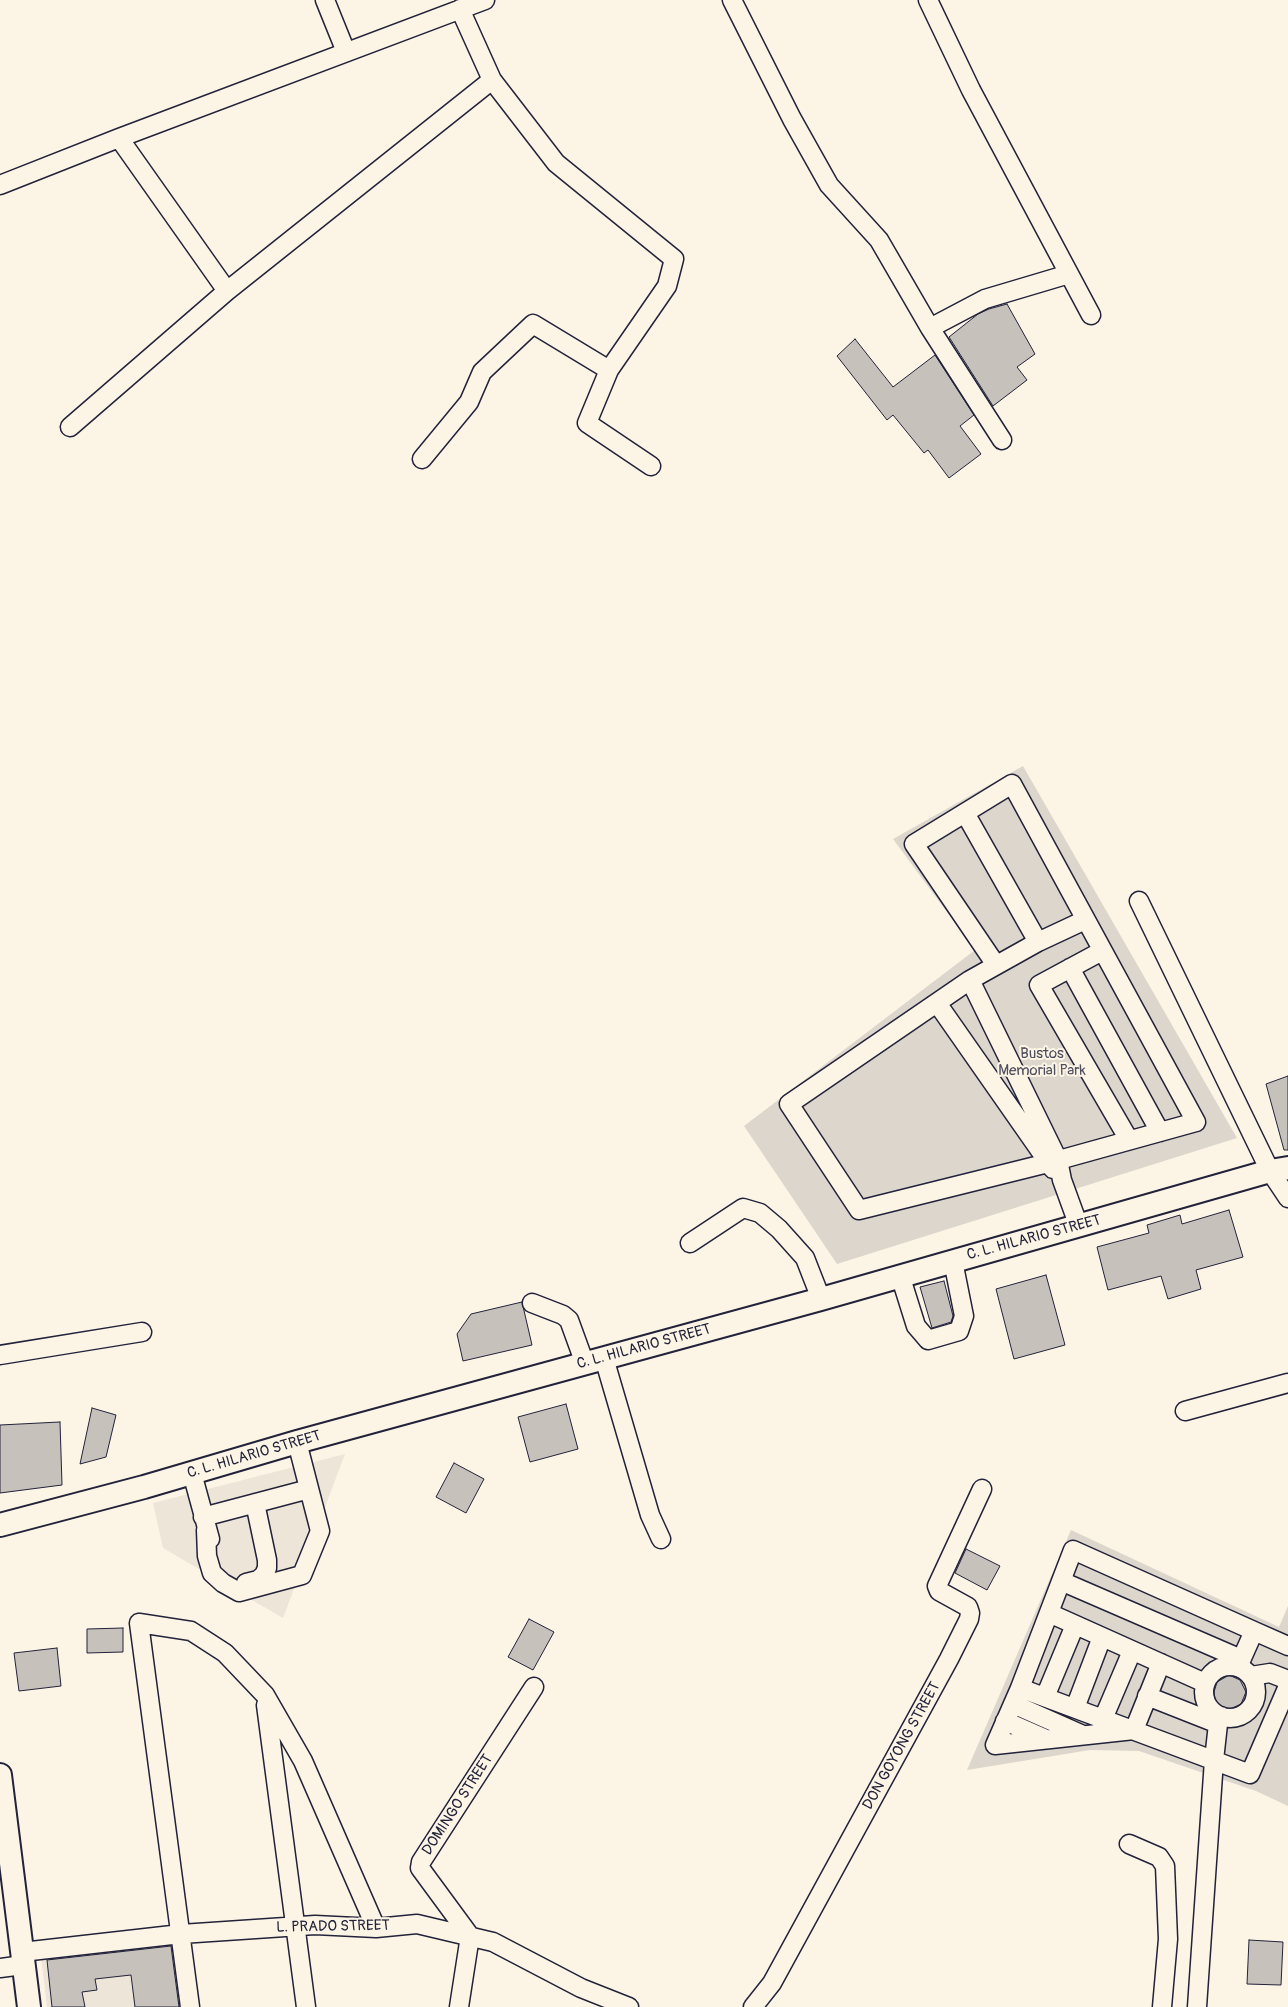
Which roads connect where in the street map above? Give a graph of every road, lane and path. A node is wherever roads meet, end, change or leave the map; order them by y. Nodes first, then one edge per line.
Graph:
1 (325, 0) edge
2 (485, 0) edge
3 (732, 0) edge
4 (928, 0) edge
5 (460, 9) junction
6 (346, 52) junction
7 (492, 80) junction
8 (119, 138) junction
9 (0, 185) edge
10 (1068, 274) junction
11 (227, 291) junction
12 (1091, 315) dead end
13 (930, 328) junction
14 (609, 370) junction
15 (70, 427) dead end
16 (1002, 440) dead end
17 (422, 459) dead end
18 (651, 466) dead end
19 (965, 813) junction
20 (1139, 901) dead end
21 (1085, 920) junction
22 (1038, 942) junction
23 (1102, 951) junction
24 (996, 965) junction
25 (1070, 968) junction
26 (970, 980) junction
27 (936, 1004) junction
28 (1160, 1132) junction
29 (1129, 1140) junction
30 (1053, 1162) junction
31 (1279, 1169) edge
32 (1288, 1198) edge
33 (1078, 1224) junction
34 (690, 1243) dead end
35 (953, 1260) junction
36 (900, 1275) junction
37 (821, 1299) junction
38 (532, 1303) dead end
39 (142, 1332) dead end
40 (0, 1355) edge
41 (595, 1361) junction
42 (1288, 1383) edge
43 (1185, 1411) dead end
44 (296, 1442) junction
45 (192, 1473) junction
46 (309, 1489) junction
47 (982, 1489) dead end
48 (255, 1503) junction
49 (0, 1524) edge
50 (205, 1524) junction
51 (661, 1539) dead end
52 (1061, 1581) junction
53 (1049, 1613) junction
54 (1075, 1625) junction
55 (1254, 1631) junction
56 (1102, 1637) junction
57 (1288, 1646) edge
58 (1132, 1651) junction
59 (1161, 1663) junction
60 (1243, 1667) junction
61 (1288, 1680) edge
62 (1205, 1683) junction
63 (1288, 1686) edge
64 (534, 1687) dead end
65 (265, 1696) junction
66 (1017, 1696) junction
67 (1147, 1696) junction
68 (1045, 1697) junction
69 (1074, 1708) junction
70 (1103, 1718) junction
71 (1219, 1720) junction
72 (1006, 1721) junction
73 (1134, 1730) junction
74 (1084, 1735) junction
75 (1048, 1739) junction
76 (1214, 1760) junction
77 (0, 1775) edge
78 (1130, 1844) dead end
79 (296, 1926) junction
80 (376, 1928) junction
81 (181, 1934) junction
82 (470, 1936) junction
83 (23, 1959) junction
84 (0, 1968) edge
85 (29, 2007) edge
86 (190, 2007) edge
87 (306, 2007) edge
88 (459, 2007) edge
89 (629, 2007) edge
90 (753, 2007) edge
91 (1162, 2007) edge
92 (1197, 2007) edge

1 - 6 street
2 - 5 street
3 - 13 street
4 - 10 street
5 - 6 street
5 - 7 street
6 - 8 street
7 - 11 street
7 - 14 street
8 - 9 street
8 - 11 street
10 - 12 street
10 - 13 street
11 - 15 street
13 - 16 street
14 - 17 street
14 - 18 street
19 - 21 street
19 - 22 street
19 - 24 street
20 - 31 street
21 - 22 street
21 - 23 street
22 - 24 street
23 - 25 street
23 - 28 street
24 - 26 street
25 - 28 street
25 - 29 street
26 - 27 street
26 - 30 street
27 - 30 street
27 - 30 street
28 - 29 street
29 - 30 street
30 - 33 street
31 - 32 street
31 - 33 main road, C. L. HILARIO STREET
33 - 35 main road, C. L. HILARIO STREET
34 - 37 street
35 - 36 main road, C. L. HILARIO STREET
35 - 36 street
36 - 37 main road, C. L. HILARIO STREET
37 - 41 main road, C. L. HILARIO STREET
38 - 41 street
39 - 40 street
41 - 44 main road, C. L. HILARIO STREET
41 - 51 street
42 - 43 street
44 - 45 main road, C. L. HILARIO STREET
44 - 46 street
45 - 49 main road, C. L. HILARIO STREET
45 - 50 street
46 - 48 street
46 - 50 street
47 - 90 street, DON GOYONG STREET
48 - 50 street
48 - 50 street
52 - 53 street
52 - 55 street
52 - 60 street
53 - 54 street
53 - 66 street
54 - 56 street
54 - 68 street
55 - 57 street
55 - 60 street
56 - 58 street
56 - 69 street
58 - 59 street
58 - 70 street
59 - 62 street
59 - 67 street
60 - 61 street
60 - 62 street
60 - 71 street
62 - 71 street
63 - 76 street
64 - 82 street, DOMINGO STREET
65 - 79 street
65 - 80 street
65 - 81 street
66 - 68 street
66 - 72 street
66 - 74 street
67 - 71 street
67 - 73 street
68 - 69 street
69 - 70 street
70 - 73 street
71 - 76 street
72 - 75 street
72 - 75 street
73 - 74 street
73 - 76 street
74 - 75 street
76 - 92 street
77 - 83 main road
78 - 91 street
79 - 80 street, L. PRADO STREET
79 - 81 street, L. PRADO STREET
79 - 87 street
80 - 82 street, L. PRADO STREET
81 - 83 street, L. PRADO STREET
81 - 86 street
82 - 88 street
82 - 89 street, L. PRADO STREET
83 - 84 street, L. PRADO STREET
83 - 85 main road

